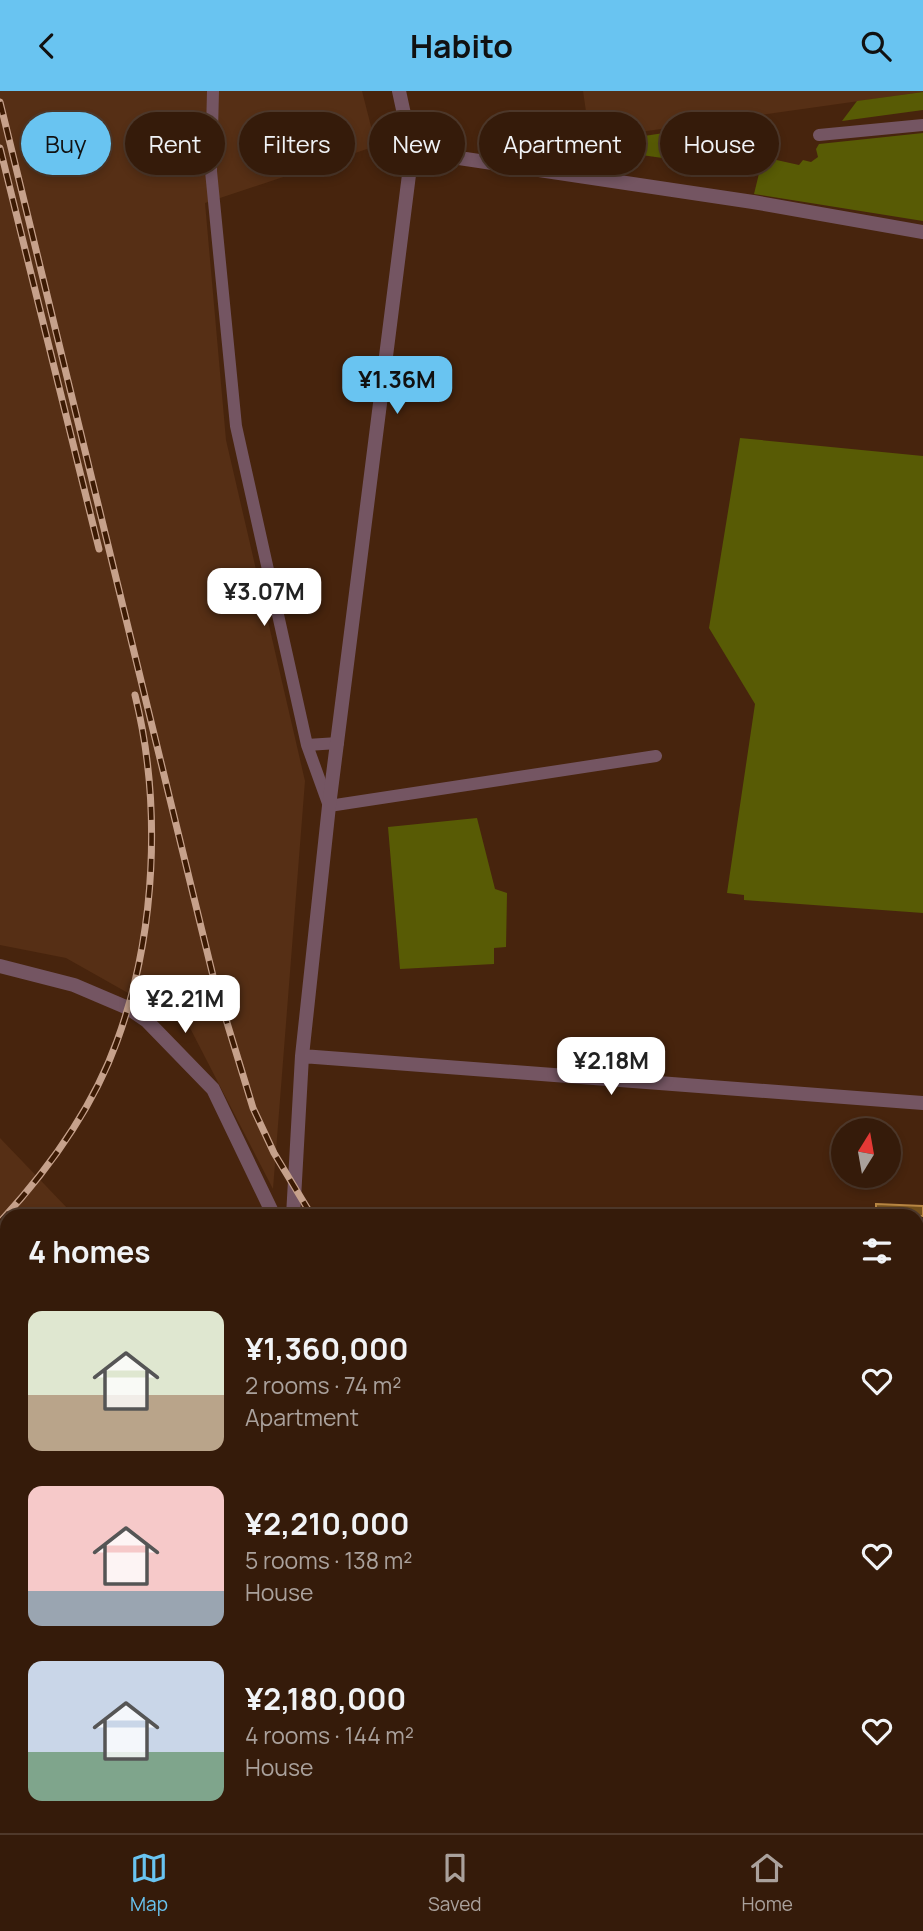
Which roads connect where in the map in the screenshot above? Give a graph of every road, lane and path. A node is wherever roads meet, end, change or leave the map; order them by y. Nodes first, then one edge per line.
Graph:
1 (214, 91) edge
2 (399, 91) edge
3 (404, 112) edge
4 (923, 125) edge
5 (819, 135) dead end
6 (465, 159) edge
7 (409, 175) edge
8 (923, 232) edge
9 (338, 743) junction
10 (307, 745) junction
11 (656, 756) dead end
12 (329, 806) junction
13 (0, 965) edge
14 (302, 1056) junction
15 (923, 1103) edge
16 (271, 1209) edge
17 (293, 1209) edge

1 - 10 street
2 - 3 street
4 - 5 street
6 - 8 street
7 - 9 street
9 - 10 street
9 - 12 street
10 - 12 street
11 - 12 street
12 - 14 street
13 - 16 street
14 - 15 street
14 - 17 street

